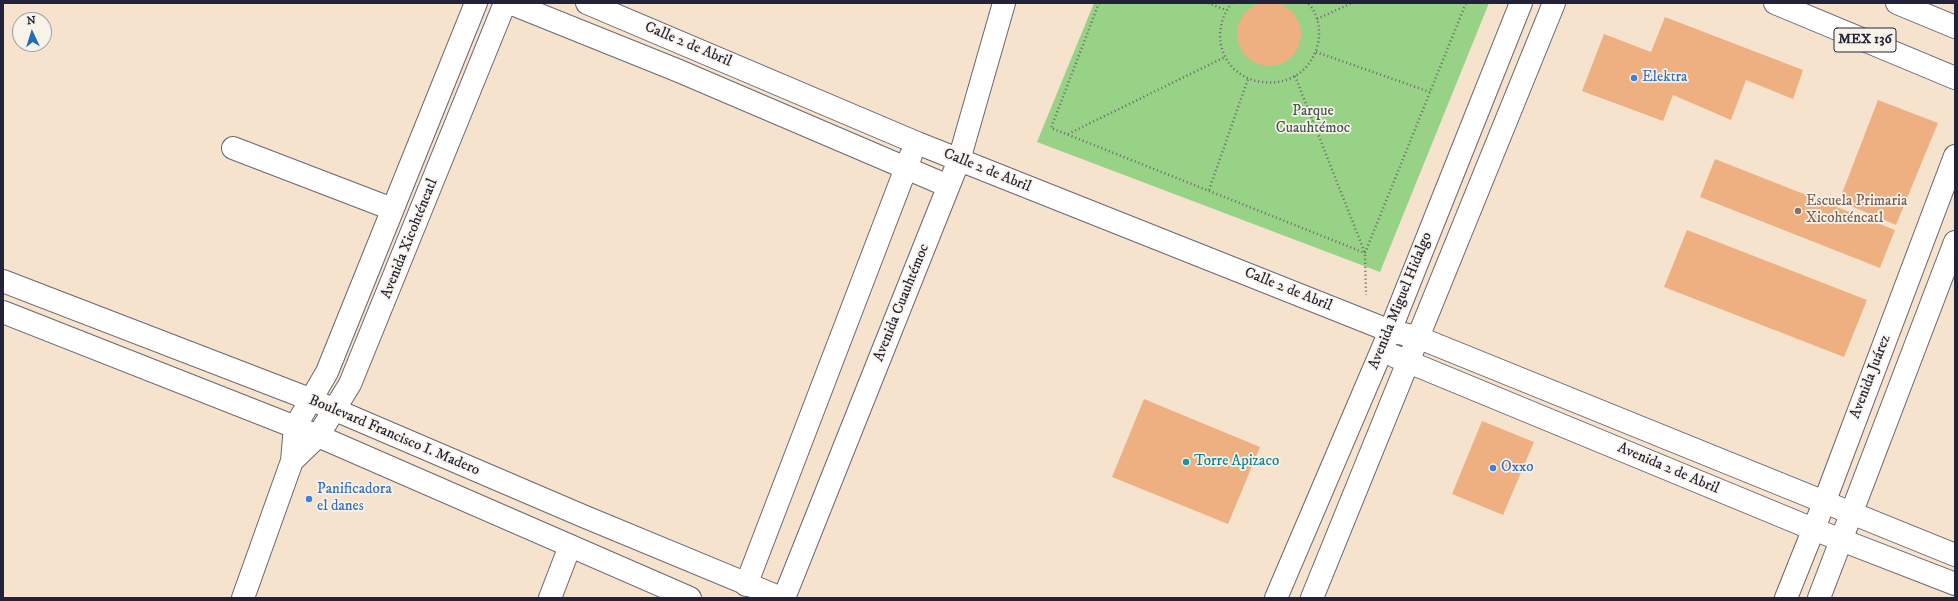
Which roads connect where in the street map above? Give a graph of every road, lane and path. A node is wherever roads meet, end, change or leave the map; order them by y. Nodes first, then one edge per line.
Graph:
1 (476, 3) edge
2 (505, 3) edge
3 (510, 3) edge
4 (1004, 3) edge
5 (1099, 3) edge
6 (1208, 3) edge
7 (1232, 3) edge
8 (1308, 3) edge
9 (1352, 3) edge
10 (1466, 3) edge
11 (1521, 3) edge
12 (1554, 3) edge
13 (1775, 3) edge
14 (1897, 3) edge
15 (594, 6) edge
16 (1226, 10) junction
17 (1317, 19) junction
18 (1955, 27) edge
19 (592, 35) junction
20 (690, 46) junction
21 (1316, 52) junction
22 (1225, 57) junction
23 (679, 71) junction
24 (1295, 76) junction
25 (1955, 78) edge
26 (1248, 79) junction
27 (1430, 92) junction
28 (430, 119) junction
29 (454, 130) junction
30 (1068, 134) junction
31 (917, 143) junction
32 (233, 148) dead end
33 (1955, 156) edge
34 (959, 160) junction
35 (906, 167) junction
36 (948, 186) junction
37 (1209, 190) junction
38 (392, 210) junction
39 (1930, 223) junction
40 (1955, 232) edge
41 (1955, 242) edge
42 (1365, 253) junction
43 (374, 255) junction
44 (398, 266) junction
45 (3, 281) edge
46 (3, 312) edge
47 (1367, 321) junction
48 (1390, 331) junction
49 (1417, 337) junction
50 (1885, 342) junction
51 (1381, 352) junction
52 (1914, 352) junction
53 (1407, 361) junction
54 (1548, 390) junction
55 (312, 400) junction
56 (334, 410) junction
57 (1537, 415) junction
58 (295, 427) junction
59 (318, 436) junction
60 (1682, 445) junction
61 (292, 461) junction
62 (1670, 470) junction
63 (1824, 503) junction
64 (1853, 514) junction
65 (1311, 516) junction
66 (1340, 527) junction
67 (1813, 529) junction
68 (1842, 541) junction
69 (570, 546) junction
70 (1955, 555) edge
71 (1955, 584) edge
72 (744, 591) edge
73 (243, 598) edge
74 (550, 598) edge
75 (690, 598) edge
76 (781, 598) edge
77 (784, 598) edge
78 (1276, 598) edge
79 (1312, 598) edge
80 (1786, 598) edge
81 (1819, 598) edge

1 - 28 street, Avenida Xicohténcatl
2 - 29 street, Avenida Xicohténcatl
3 - 19 street, Calle 2 de Abril
4 - 34 street, Avenida Cuauhtémoc
5 - 30 path
6 - 16 path
7 - 16 path
8 - 17 path
9 - 17 path
10 - 27 path
11 - 48 street, Avenida Miguel Hidalgo
12 - 49 street, Avenida Miguel Hidalgo
13 - 25 street, MEX 136
14 - 18 street
15 - 19 street
15 - 20 street, Calle 2 de Abril
16 - 22 path
17 - 21 path
19 - 23 street, Calle 2 de Abril
20 - 23 street
20 - 31 street, Calle 2 de Abril
21 - 24 path
21 - 27 path
22 - 26 path
22 - 30 path
23 - 35 street, Calle 2 de Abril
24 - 26 path
24 - 42 path
26 - 37 path
27 - 42 path
28 - 29 street
28 - 38 street, Avenida Xicohténcatl
29 - 44 street, Avenida Xicohténcatl
30 - 37 path
31 - 34 street, Calle 2 de Abril
31 - 35 street
32 - 38 street
33 - 39 street, Avenida Juárez
34 - 36 street, Avenida Cuauhtémoc
34 - 47 street, Calle 2 de Abril
35 - 36 street, Calle 2 de Abril
35 - 72 street
36 - 77 street, Avenida Cuauhtémoc
37 - 42 path
38 - 43 street, Avenida Xicohténcatl
39 - 40 street
39 - 50 street, Avenida Juárez
41 - 52 street, Avenida Juárez
42 - 47 path
43 - 44 street
43 - 55 street, Avenida Xicohténcatl
44 - 56 street, Avenida Xicohténcatl
45 - 55 street, Boulevard Francisco I. Madero
46 - 58 street, Boulevard Francisco I. Madero
47 - 48 street, Calle 2 de Abril
48 - 49 street, Avenida 2 de Abril
48 - 51 street, Avenida Miguel Hidalgo
49 - 53 street, Avenida Miguel Hidalgo
49 - 54 street, Avenida 2 de Abril
50 - 52 street
50 - 63 street, Avenida Juárez
51 - 53 street, Avenida 2 de Abril
51 - 65 street, Avenida Miguel Hidalgo
52 - 64 street, Avenida Juárez
53 - 57 street, Avenida 2 de Abril
53 - 66 street, Avenida Miguel Hidalgo
54 - 57 street
54 - 60 street, Avenida 2 de Abril
55 - 56 street, Boulevard Francisco I. Madero
55 - 58 street, Avenida Xicohténcatl
56 - 59 street, Avenida Xicohténcatl
56 - 72 street, Boulevard Francisco I. Madero
57 - 62 street, Avenida 2 de Abril
58 - 59 street, Boulevard Francisco I. Madero
58 - 61 street, Avenida Xicohténcatl
59 - 61 street, Avenida Xicohténcatl
59 - 69 street, Boulevard Francisco I. Madero
60 - 62 street
60 - 63 street, Avenida 2 de Abril
61 - 73 street, Avenida Xicohténcatl
62 - 67 street, Avenida 2 de Abril
63 - 64 street, Avenida 2 de Abril
63 - 67 street, Avenida Juárez
64 - 68 street, Avenida Juárez
64 - 70 street, Avenida 2 de Abril
65 - 66 street
65 - 78 street, Avenida Miguel Hidalgo
66 - 79 street, Avenida Miguel Hidalgo
67 - 68 street, Avenida 2 de Abril
67 - 80 street, Avenida Juárez
68 - 71 street, Avenida 2 de Abril
68 - 81 street, Avenida Juárez
69 - 74 street
69 - 75 street, Boulevard Francisco I. Madero
72 - 76 street, Boulevard Francisco I. Madero

